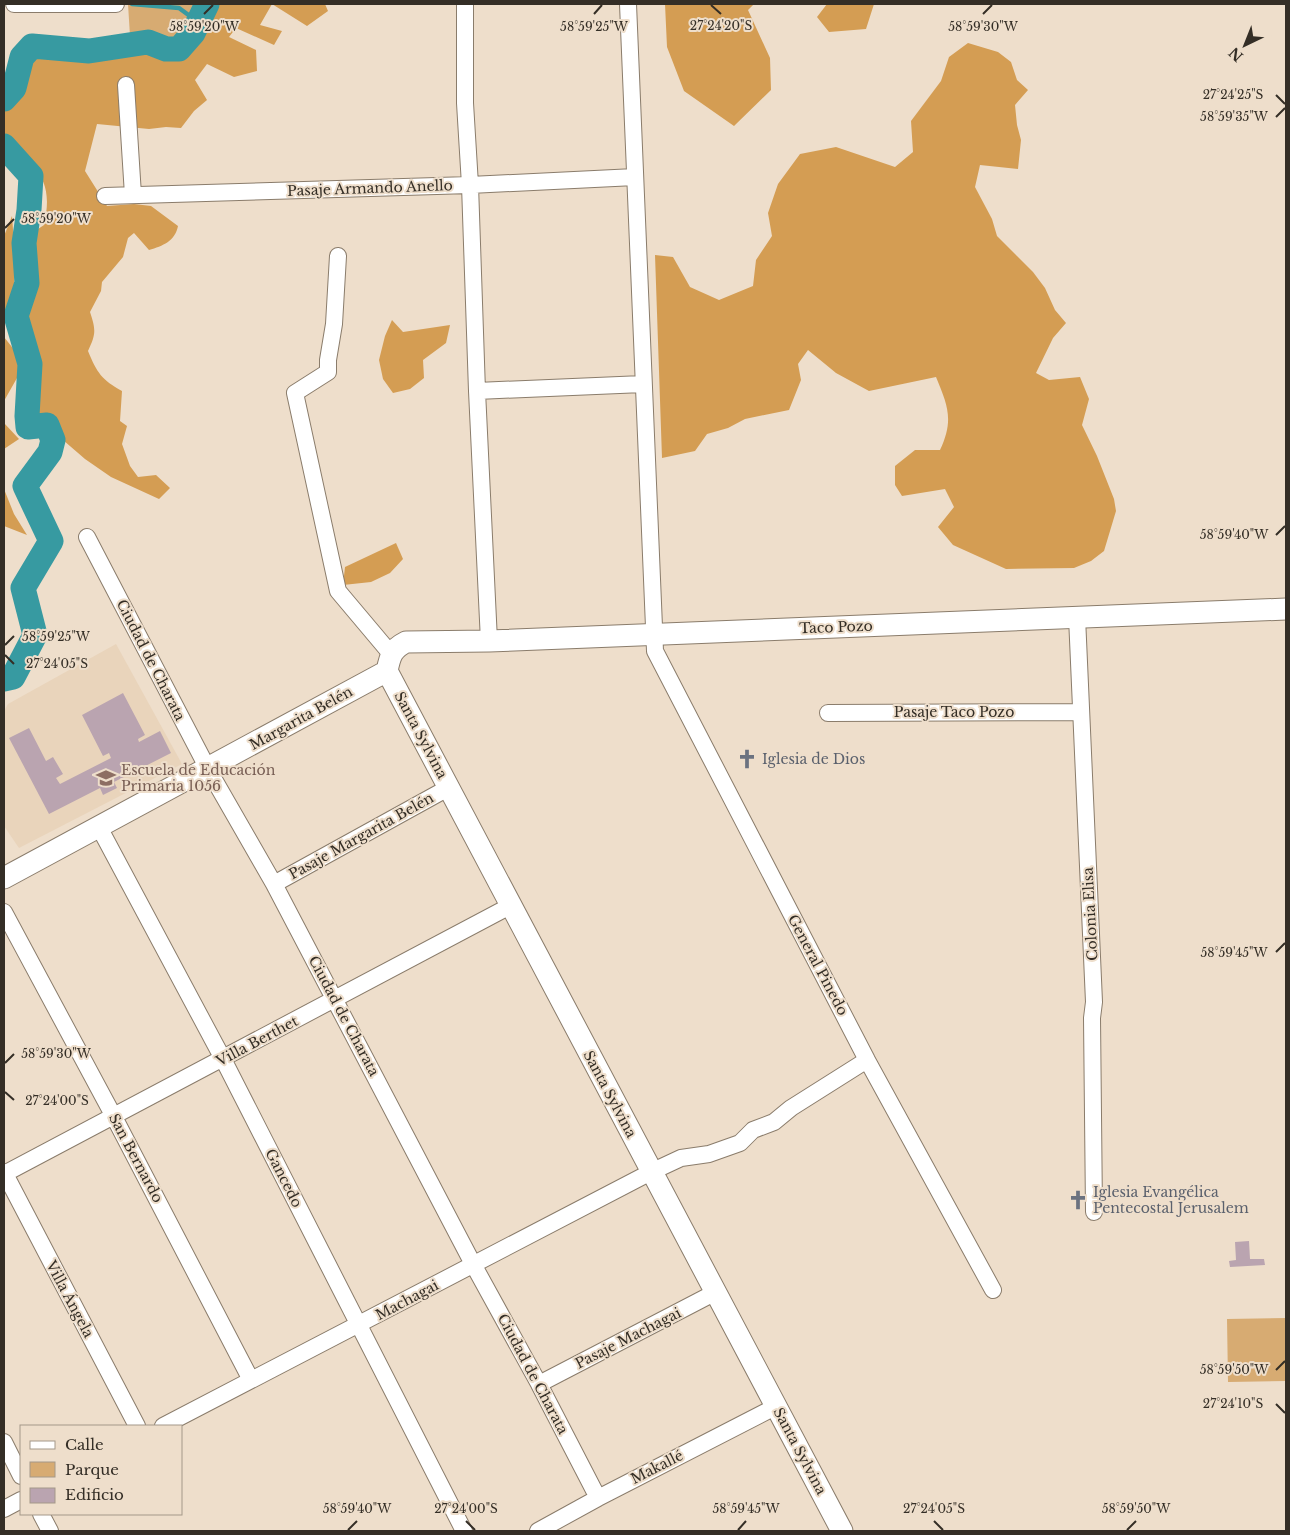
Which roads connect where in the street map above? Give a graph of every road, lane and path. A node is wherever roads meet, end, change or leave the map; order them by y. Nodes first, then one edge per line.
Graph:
1 (14, 4) edge
2 (116, 4) edge
3 (465, 4) edge
4 (628, 4) edge
5 (126, 85) dead end
6 (635, 177) junction
7 (470, 185) junction
8 (133, 195) junction
9 (105, 196) dead end
10 (338, 256) dead end
11 (643, 384) junction
12 (477, 391) junction
13 (87, 536) dead end
14 (1286, 609) edge
15 (1077, 617) junction
16 (655, 634) junction
17 (489, 641) junction
18 (389, 662) junction
19 (1080, 712) junction
20 (828, 713) dead end
21 (208, 769) junction
22 (448, 788) junction
23 (100, 827) junction
24 (4, 878) edge
25 (274, 884) junction
26 (510, 906) junction
27 (4, 912) edge
28 (335, 999) junction
29 (223, 1059) junction
30 (867, 1060) junction
31 (113, 1115) junction
32 (651, 1172) junction
33 (4, 1174) edge
34 (1094, 1212) dead end
35 (473, 1264) junction
36 (993, 1290) dead end
37 (716, 1292) junction
38 (360, 1325) junction
39 (252, 1380) junction
40 (539, 1384) junction
41 (777, 1406) junction
42 (136, 1425) edge
43 (165, 1425) edge
44 (4, 1442) edge
45 (20, 1474) edge
46 (598, 1498) junction
47 (20, 1501) edge
48 (4, 1509) edge
49 (42, 1515) edge
50 (50, 1531) edge
51 (464, 1531) edge
52 (538, 1531) edge
53 (842, 1531) edge

1 - 2 street
3 - 7 street
4 - 6 street, General Pinedo
5 - 8 street
6 - 7 street, Pasaje Armando Anello
6 - 11 street, General Pinedo
7 - 8 street, Pasaje Armando Anello
7 - 12 street
8 - 9 street, Pasaje Armando Anello
10 - 18 street
11 - 12 street
11 - 16 street, General Pinedo
12 - 17 street
13 - 21 street, Ciudad de Charata
14 - 15 street, Taco Pozo
15 - 16 street, Taco Pozo
15 - 19 street, Colonia Elisa
16 - 17 street, Taco Pozo
16 - 30 street, General Pinedo
17 - 18 street, Taco Pozo
18 - 21 street, Margarita Belén
18 - 22 street, Santa Sylvina
19 - 20 street, Pasaje Taco Pozo
19 - 34 street, Colonia Elisa
21 - 23 street, Margarita Belén
21 - 25 street, Ciudad de Charata
22 - 25 street, Pasaje Margarita Belén
22 - 26 street, Santa Sylvina
23 - 24 street, Margarita Belén
23 - 29 street, Gancedo
25 - 28 street, Ciudad de Charata
26 - 28 street, Villa Berthet
26 - 32 street, Santa Sylvina
27 - 31 street, San Bernardo
28 - 29 street, Villa Berthet
28 - 35 street, Ciudad de Charata
29 - 31 street, Villa Berthet
29 - 38 street, Gancedo
30 - 32 street, Machagai
30 - 36 street, General Pinedo
31 - 33 street, Villa Berthet
31 - 39 street, San Bernardo
32 - 35 street, Machagai
32 - 37 street, Santa Sylvina
33 - 42 street, Villa Ángela
35 - 38 street, Machagai
35 - 40 street, Ciudad de Charata
37 - 40 street, Pasaje Machagai
37 - 41 street, Santa Sylvina
38 - 39 street, Machagai
38 - 51 street, Gancedo
39 - 43 street, Machagai
40 - 46 street, Ciudad de Charata
41 - 46 street, Makallé
41 - 53 street, Santa Sylvina
44 - 45 street
46 - 52 street, Makallé
47 - 48 street
49 - 50 street

